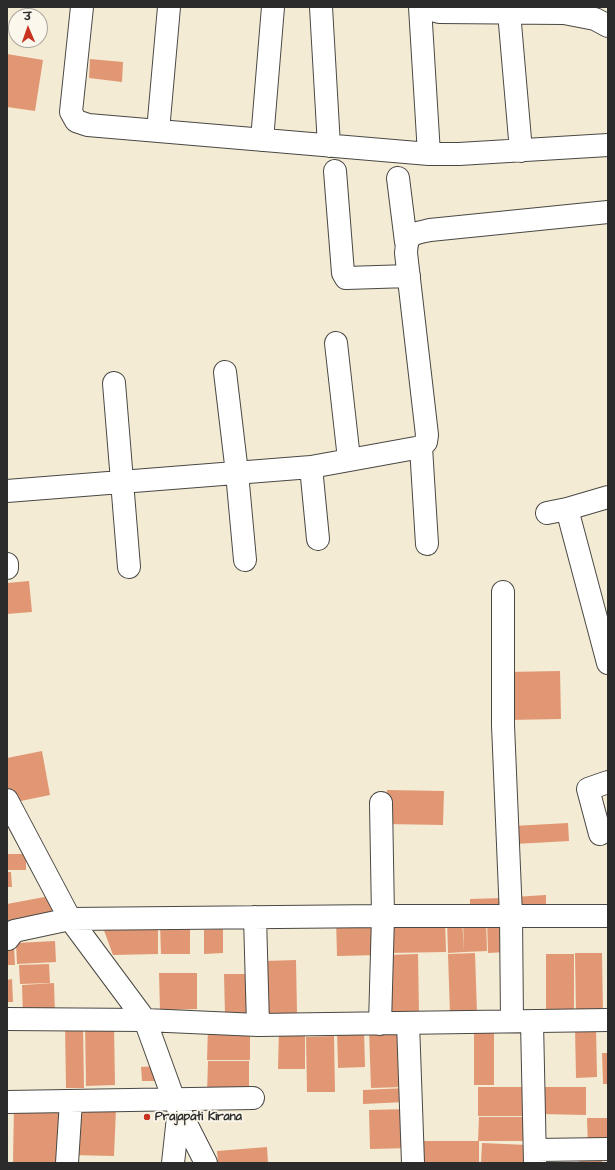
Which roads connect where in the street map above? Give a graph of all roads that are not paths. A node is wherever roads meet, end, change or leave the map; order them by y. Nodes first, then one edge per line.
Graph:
1 (82, 7) edge
2 (169, 7) edge
3 (273, 7) edge
4 (321, 7) edge
5 (420, 7) edge
6 (509, 12) junction
7 (608, 26) edge
8 (158, 131) junction
9 (262, 140) junction
10 (608, 145) edge
11 (329, 146) junction
12 (521, 151) junction
13 (429, 154) junction
14 (335, 171) dead end
15 (398, 178) dead end
16 (608, 212) edge
17 (406, 242) junction
18 (409, 276) junction
19 (336, 343) dead end
20 (225, 372) dead end
21 (114, 383) dead end
22 (421, 447) junction
23 (349, 459) junction
24 (311, 467) junction
25 (237, 473) junction
26 (123, 482) junction
27 (7, 491) edge
28 (608, 497) edge
29 (318, 539) dead end
30 (427, 544) dead end
31 (245, 560) dead end
32 (7, 564) edge
33 (129, 567) dead end
34 (7, 568) edge
35 (503, 592) dead end
36 (608, 663) edge
37 (608, 782) edge
38 (7, 800) edge
39 (381, 803) dead end
40 (600, 834) dead end
41 (383, 916) junction
42 (511, 916) junction
43 (608, 916) edge
44 (255, 917) junction
45 (70, 919) junction
46 (7, 939) edge
47 (7, 1019) edge
48 (144, 1020) junction
49 (608, 1020) edge
50 (522, 1022) junction
51 (408, 1023) junction
52 (380, 1024) junction
53 (258, 1025) junction
54 (253, 1098) dead end
55 (71, 1101) junction
56 (7, 1102) edge
57 (176, 1104) junction
58 (608, 1149) edge
59 (535, 1157) edge
60 (67, 1163) edge
61 (173, 1163) edge
62 (206, 1163) edge
63 (413, 1163) edge

1 - 8 street
2 - 8 street
3 - 9 street
4 - 11 street
5 - 6 street
5 - 13 street
6 - 7 street
6 - 12 street
8 - 9 street
9 - 11 street
10 - 12 street
11 - 13 street
12 - 13 street
14 - 18 street
15 - 17 street
16 - 17 street
17 - 18 street
18 - 22 street
19 - 23 street
20 - 25 street
21 - 26 street
22 - 23 street
22 - 30 street
23 - 24 street
24 - 25 street
24 - 29 street
25 - 26 street
25 - 31 street
26 - 27 street
26 - 33 street
28 - 36 street
32 - 34 street
35 - 42 street
37 - 40 street
38 - 45 street
39 - 41 street
41 - 42 street
41 - 44 street
41 - 52 street
42 - 43 street
42 - 50 street
44 - 45 street
44 - 53 street
45 - 46 street
45 - 48 street
47 - 48 street
48 - 53 street
48 - 57 street
49 - 50 street
50 - 51 street
50 - 59 street
51 - 52 street
51 - 63 street
52 - 53 street
54 - 57 street
55 - 56 street
55 - 57 street
55 - 60 street
57 - 61 street
57 - 62 street
58 - 59 street

